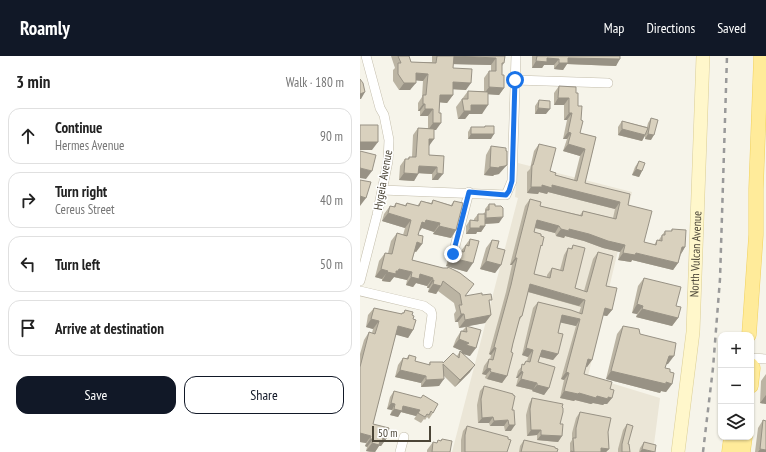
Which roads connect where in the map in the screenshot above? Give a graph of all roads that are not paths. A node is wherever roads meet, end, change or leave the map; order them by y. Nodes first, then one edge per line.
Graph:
1 (366, 56) edge
2 (516, 56) edge
3 (703, 56) edge
4 (761, 56) edge
5 (515, 80) junction
6 (608, 83) dead end
7 (761, 189) edge
8 (382, 190) junction
9 (469, 192) junction
10 (453, 254) edge
11 (360, 281) edge
12 (360, 290) edge
13 (749, 332) edge
14 (428, 344) dead end
15 (754, 358) edge
16 (766, 359) edge
17 (404, 437) dead end
18 (731, 440) edge
19 (745, 440) edge
20 (400, 452) edge
21 (678, 452) edge
22 (729, 452) edge
23 (743, 452) edge

1 - 8 street, Hygeia Avenue
2 - 5 street
3 - 21 main road, North Vulcan Avenue
4 - 7 main road
5 - 6 street
5 - 9 street
7 - 13 main road
8 - 9 street
8 - 11 street, Hygeia Avenue
9 - 10 street
12 - 14 street
15 - 16 street
17 - 20 street
18 - 22 main road
19 - 23 main road

